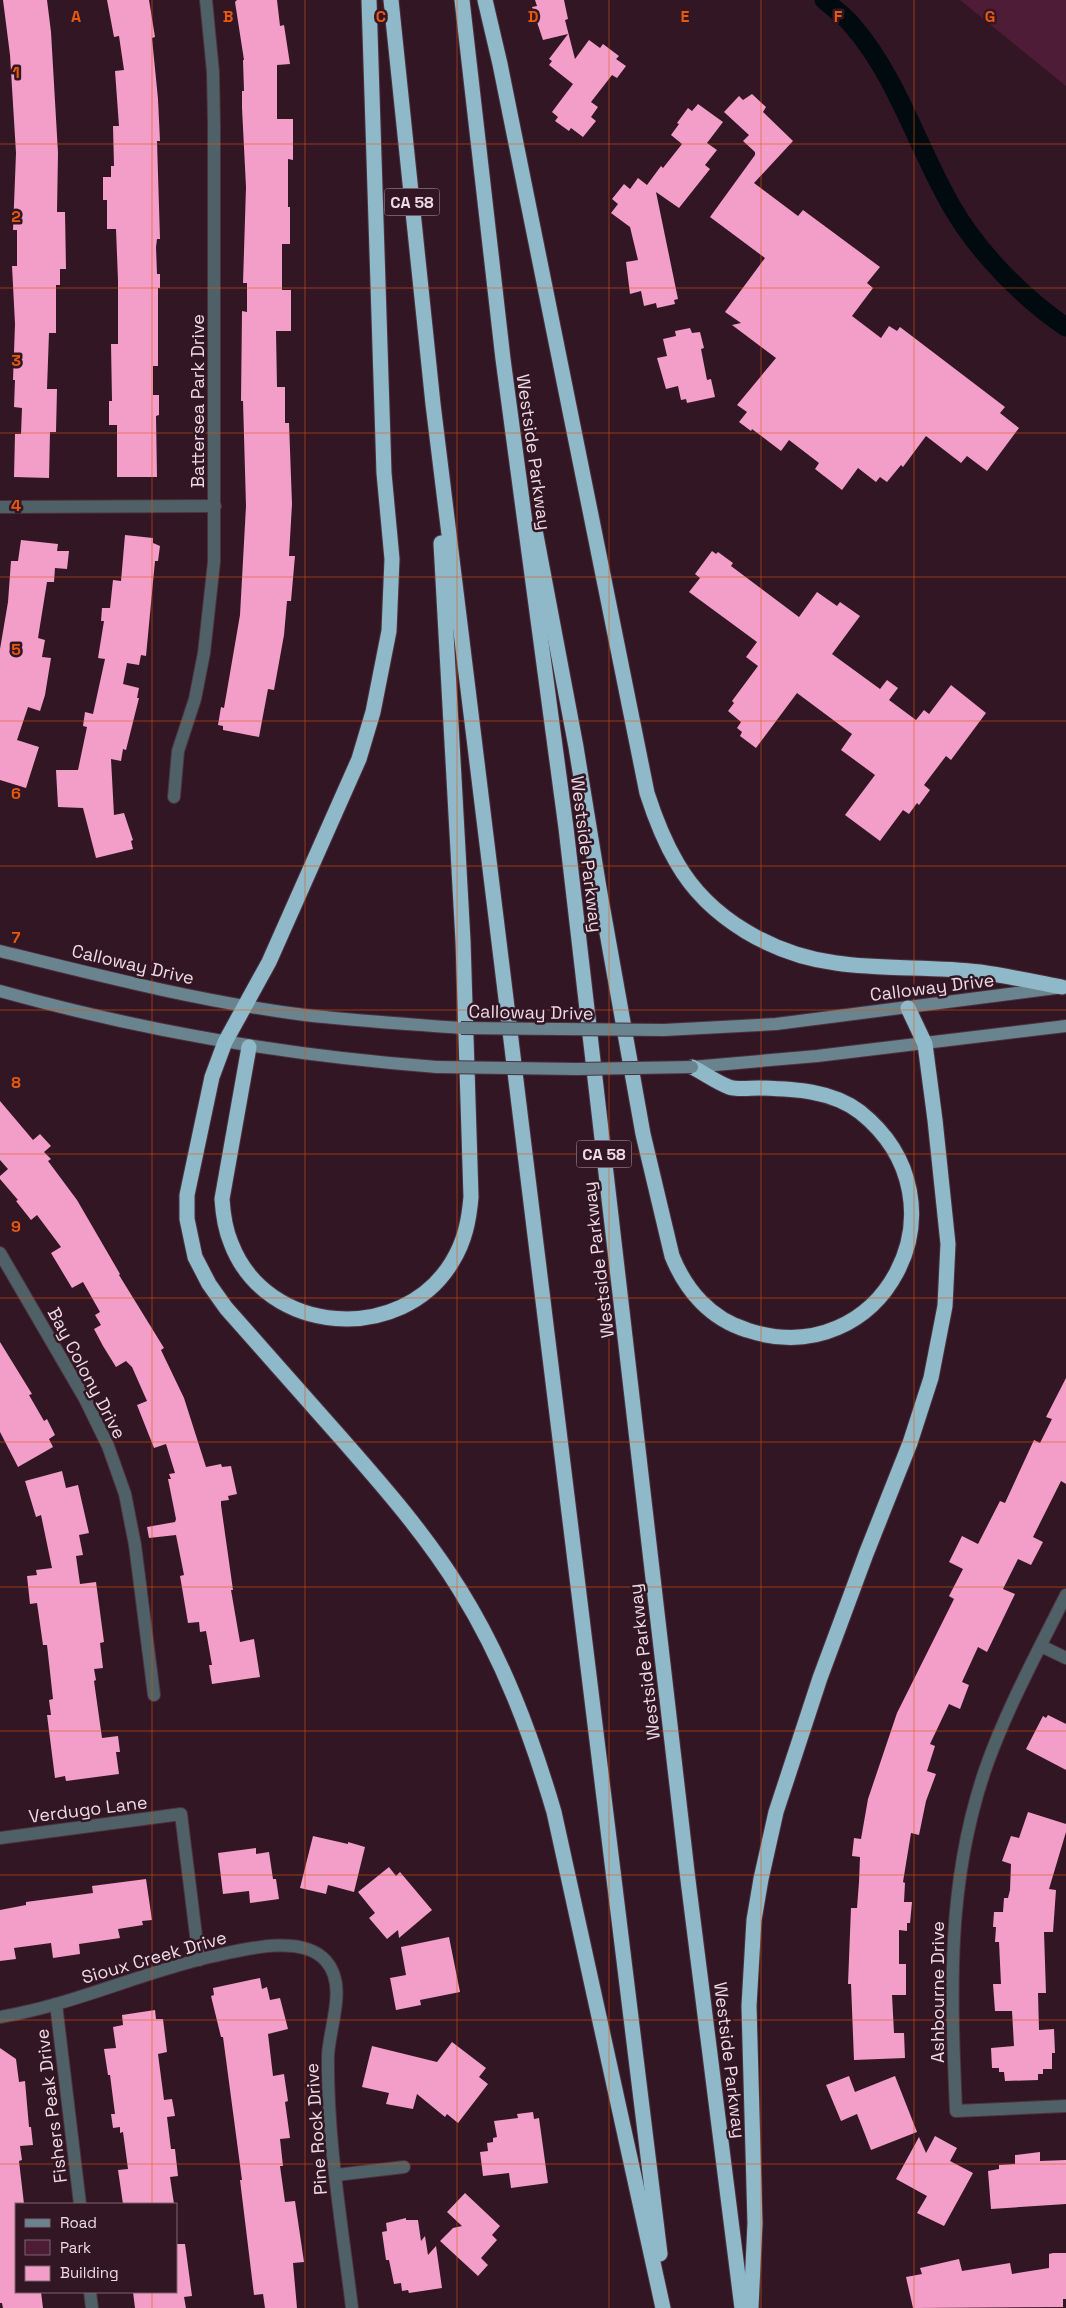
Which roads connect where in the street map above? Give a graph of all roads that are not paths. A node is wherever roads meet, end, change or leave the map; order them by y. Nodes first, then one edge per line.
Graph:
1 (206, 0) edge
2 (370, 0) edge
3 (391, 0) edge
4 (462, 0) edge
5 (485, 0) edge
6 (503, 359) junction
7 (433, 404) junction
8 (215, 506) junction
9 (0, 507) edge
10 (174, 797) dead end
11 (0, 950) edge
12 (1064, 987) edge
13 (0, 991) edge
14 (244, 1006) junction
15 (908, 1008) junction
16 (1066, 1026) edge
17 (224, 1042) junction
18 (925, 1044) junction
19 (249, 1047) junction
20 (692, 1067) junction
21 (1, 1256) edge
22 (1066, 1595) edge
23 (1041, 1646) junction
24 (1066, 1658) edge
25 (154, 1694) dead end
26 (0, 1838) edge
27 (318, 1953) joint
28 (199, 1960) junction
29 (56, 2004) junction
30 (0, 2017) edge
31 (1066, 2106) edge
32 (404, 2167) dead end
33 (336, 2175) junction
34 (80, 2203) edge
35 (90, 2293) edge
36 (92, 2308) edge
37 (352, 2308) edge
38 (665, 2308) edge
39 (742, 2308) edge
40 (751, 2308) edge

1 - 8 street, Battersea Park Drive
2 - 14 highway
3 - 7 highway, CA 58
4 - 6 highway, Westside Parkway / CA 58
5 - 12 highway
6 - 20 highway
6 - 39 highway, Westside Parkway / CA 58
7 - 19 highway
7 - 38 highway, CA 58
8 - 9 street
8 - 10 street, Battersea Park Drive
11 - 14 main road, Calloway Drive
12 - 15 main road, Calloway Drive
13 - 17 main road
14 - 15 main road, Calloway Drive, bridge
14 - 17 highway
15 - 18 highway
16 - 18 main road
17 - 19 main road
17 - 38 highway
18 - 20 main road
18 - 40 highway
19 - 20 main road, bridge
21 - 25 street, Bay Colony Drive
22 - 23 street, Ashbourne Drive
23 - 24 street
23 - 31 street, Ashbourne Drive
26 - 28 street, Verdugo Lane
27 - 28 street, Sioux Creek Drive
27 - 33 street, Pine Rock Drive
28 - 29 street, Sioux Creek Drive
29 - 30 street, Sioux Creek Drive
29 - 34 street, Fishers Peak Drive
32 - 33 street
33 - 37 street, Pine Rock Drive
35 - 36 street

